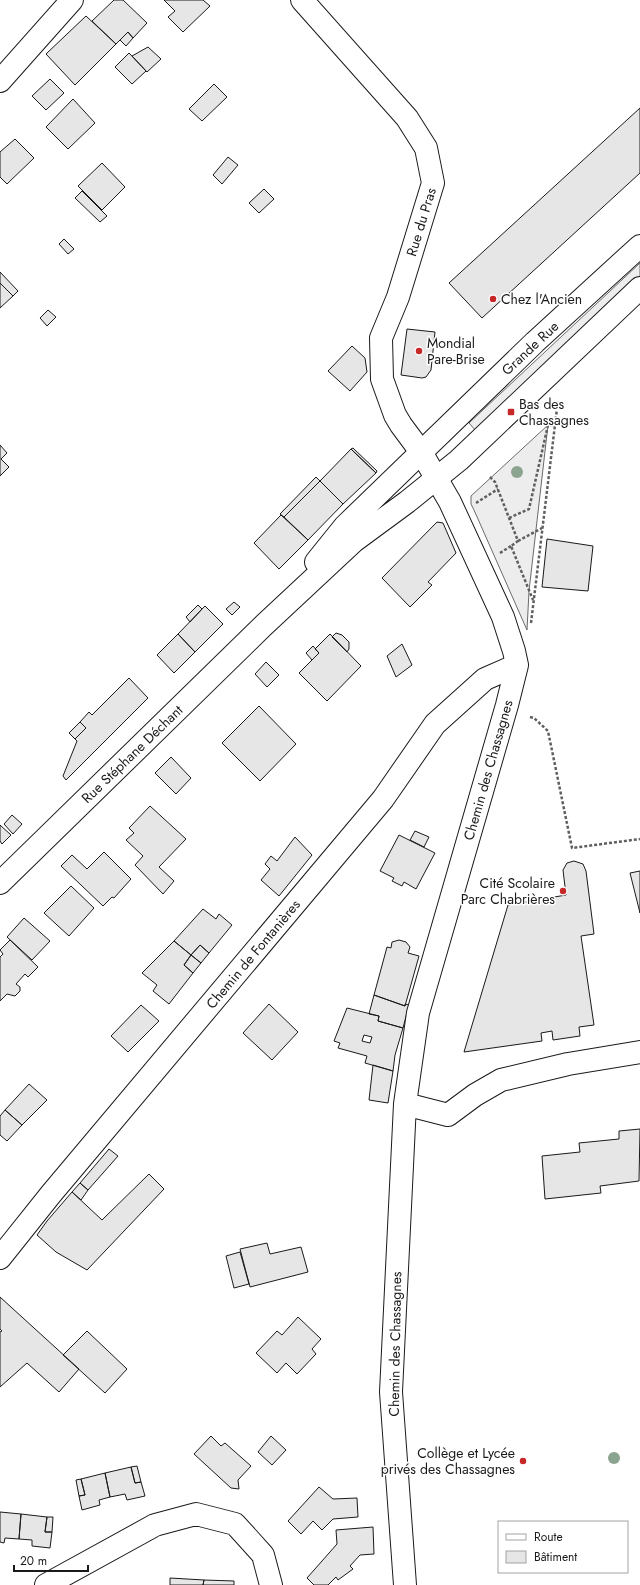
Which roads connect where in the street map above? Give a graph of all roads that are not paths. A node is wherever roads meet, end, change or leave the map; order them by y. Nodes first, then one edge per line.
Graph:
1 (72, 0) edge
2 (302, 0) edge
3 (0, 81) edge
4 (640, 246) edge
5 (640, 288) edge
6 (421, 452) junction
7 (436, 479) junction
8 (264, 625) junction
9 (516, 665) junction
10 (0, 883) edge
11 (640, 1052) edge
12 (405, 1104) junction
13 (0, 1258) edge
14 (46, 1585) edge
15 (271, 1585) edge
16 (405, 1585) edge

1 - 3 street
2 - 6 street, Rue du Pras
4 - 6 street, Grande Rue
5 - 7 street
6 - 7 street, Chemin des Chassagnes
6 - 8 street, Rue Stéphane Déchant
7 - 8 street, Rue Stéphane Déchant
7 - 9 street, Chemin des Chassagnes
8 - 10 street, Rue Stéphane Déchant
9 - 12 street, Chemin des Chassagnes
9 - 13 street, Chemin de Fontanières
11 - 12 street
12 - 16 street, Chemin des Chassagnes
14 - 15 street

